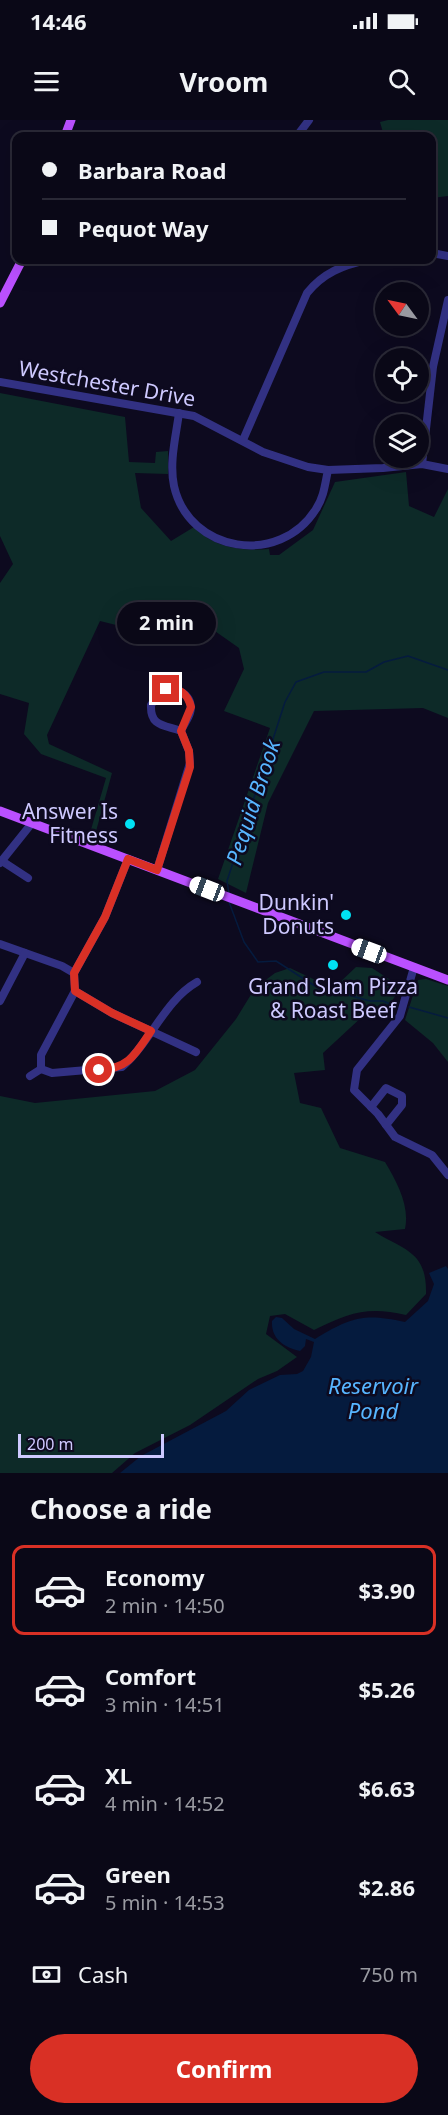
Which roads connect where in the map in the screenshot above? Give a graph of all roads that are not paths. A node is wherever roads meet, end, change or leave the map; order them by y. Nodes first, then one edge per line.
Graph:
1 (20, 264) edge
2 (355, 264) edge
3 (448, 300) edge
4 (0, 303) edge
5 (0, 382) edge
6 (179, 413) junction
7 (428, 414) edge
8 (243, 440) junction
9 (429, 465) edge
10 (375, 467) edge
11 (448, 469) edge
12 (328, 470) junction
13 (181, 731) junction
14 (0, 811) edge
15 (32, 823) junction
16 (128, 859) junction
17 (1, 862) edge
18 (157, 870) junction
19 (28, 878) dead end
20 (0, 944) edge
21 (25, 953) junction
22 (414, 968) junction
23 (74, 973) junction
24 (448, 980) edge
25 (197, 982) dead end
26 (75, 991) junction
27 (0, 1001) edge
28 (151, 1031) junction
29 (196, 1052) dead end
30 (41, 1069) junction
31 (30, 1076) dead end
32 (371, 1107) junction
33 (387, 1125) junction
34 (448, 1175) edge

1 - 4 main road
2 - 8 street
3 - 7 street
5 - 6 street, Westchester Drive
6 - 8 street, Westchester Drive
6 - 12 street
8 - 12 street, Westchester Drive
9 - 11 street, Westchester Drive
10 - 12 street, Westchester Drive
13 - 13 street
13 - 18 street
14 - 15 main road
15 - 16 main road
15 - 17 street
16 - 18 main road
16 - 23 street
17 - 19 street
18 - 22 main road
20 - 21 street
21 - 23 street
21 - 27 street
22 - 24 main road
22 - 32 street
23 - 26 street
25 - 28 street
26 - 28 street
26 - 30 street
28 - 29 street
28 - 30 street
30 - 31 street
32 - 33 street
32 - 33 street
33 - 34 street

